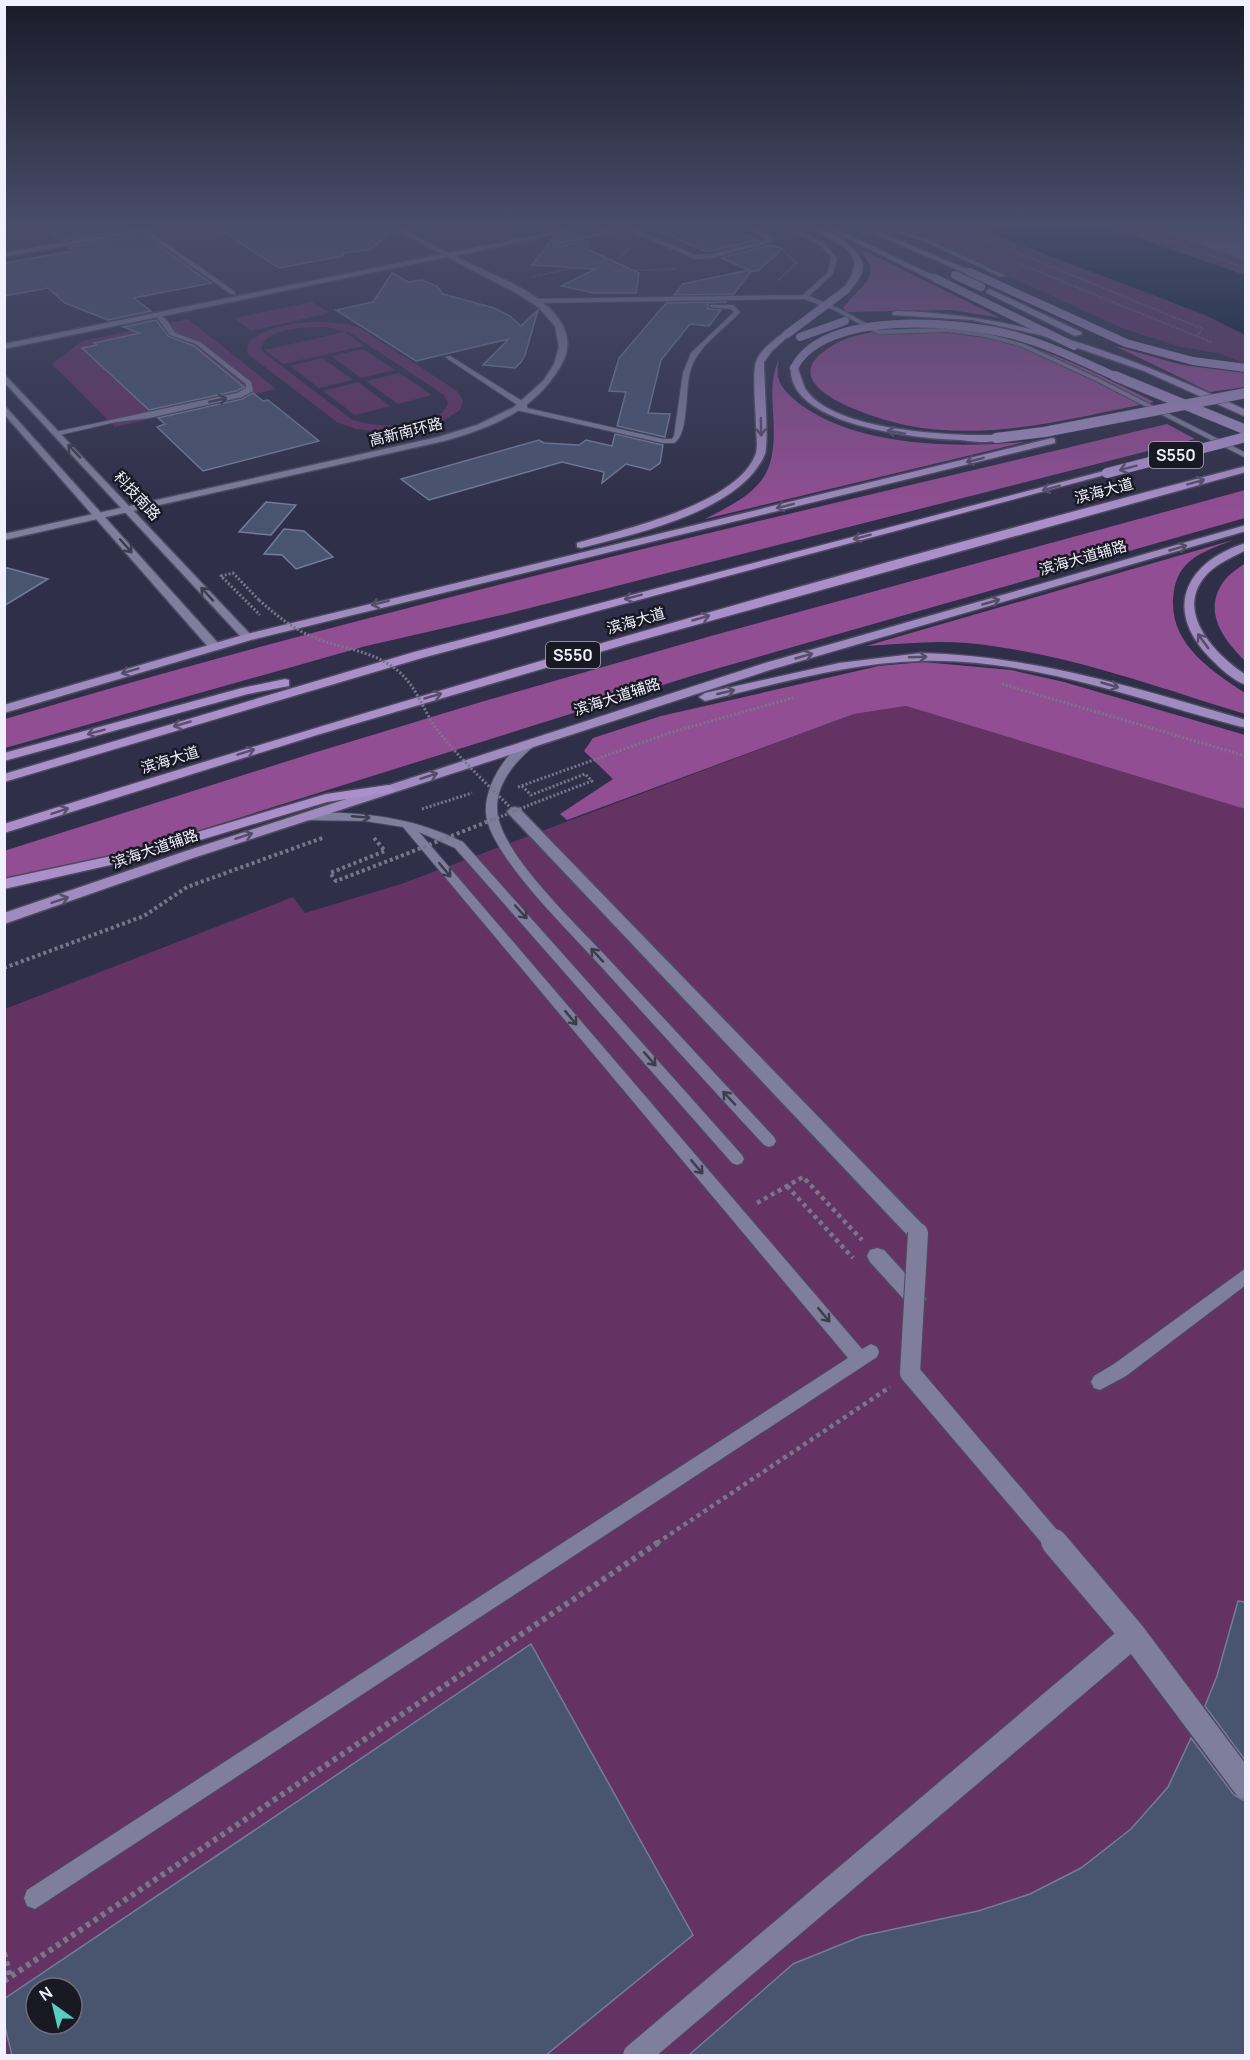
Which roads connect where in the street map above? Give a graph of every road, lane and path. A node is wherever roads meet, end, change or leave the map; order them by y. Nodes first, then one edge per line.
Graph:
1 (96, 321) edge
2 (132, 321) edge
3 (556, 321) edge
4 (727, 321) edge
5 (804, 321) edge
6 (845, 321) edge
7 (859, 321) edge
8 (990, 321) edge
9 (1022, 321) edge
10 (1053, 321) edge
11 (1078, 321) edge
12 (1159, 321) edge
13 (1184, 321) edge
14 (165, 322) joint
15 (187, 336) dead end
16 (4, 340) edge
17 (4, 347) edge
18 (448, 357) dead end
19 (1245, 368) edge
20 (759, 369) junction
21 (4, 376) edge
22 (1183, 384) junction
23 (1245, 394) edge
24 (194, 401) dead end
25 (4, 408) edge
26 (518, 409) junction
27 (1245, 414) edge
28 (116, 420) junction
29 (1245, 432) edge
30 (58, 434) junction
31 (672, 451) dead end
32 (1245, 456) edge
33 (1245, 469) edge
34 (129, 511) junction
35 (101, 517) junction
36 (1245, 528) edge
37 (4, 537) edge
38 (1245, 546) edge
39 (437, 589) junction
40 (261, 617) dead end
41 (247, 637) junction
42 (214, 646) junction
43 (418, 655) junction
44 (1245, 681) edge
45 (999, 683) dead end
46 (799, 696) dead end
47 (4, 710) edge
48 (1245, 724) edge
49 (567, 730) junction
50 (532, 742) junction
51 (1245, 756) edge
52 (4, 757) edge
53 (4, 778) edge
54 (522, 786) junction
55 (515, 788) dead end
56 (388, 789) junction
57 (470, 794) dead end
58 (420, 810) dead end
59 (514, 812) junction
60 (303, 817) junction
61 (407, 825) junction
62 (4, 829) edge
63 (370, 833) dead end
64 (331, 835) dead end
65 (4, 884) edge
66 (4, 919) edge
67 (4, 968) edge
68 (769, 1141) dead end
69 (737, 1159) dead end
70 (787, 1186) junction
71 (737, 1214) junction
72 (877, 1256) joint
73 (853, 1258) dead end
74 (1245, 1275) edge
75 (916, 1299) junction
76 (910, 1373) junction
77 (1100, 1382) dead end
78 (1133, 1635) junction
79 (1245, 1786) edge
80 (35, 1898) dead end
81 (4, 1953) edge
82 (7, 1979) edge
83 (636, 2055) edge

1 - 16 street
2 - 17 street
3 - 26 street, 高新南环路
4 - 26 lane
5 - 20 main road, bridge
6 - 20 main road, bridge
7 - 32 lane
8 - 22 main road
9 - 29 main road, bridge
10 - 22 main road, bridge
11 - 19 main road, bridge
12 - 13 path
14 - 15 lane
28 -> 14 lane
18 - 26 lane
20 -> 39 main road
21 - 30 street, 科技南路
22 - 27 main road
23 -> 29 main road, bridge
23 -> 39 main road, bridge
24 - 28 lane
25 - 35 street
26 - 31 lane
26 - 34 street, 高新南环路
28 - 30 lane
29 -> 43 highway, 滨海大道 / S550, bridge
34 -> 30 street, 科技南路
62 -> 33 highway, 滨海大道 / S550
34 - 35 street, 高新南环路
41 -> 34 street, 科技南路
35 - 37 street, 高新南环路
35 -> 42 street
49 -> 36 main road, 滨海大道辅路
44 -> 38 main road
39 -> 41 main road
40 - 59 path, bridge
41 - 42 main road
42 -> 47 main road
43 -> 52 highway
43 -> 53 highway, 滨海大道 / S550
45 - 51 path
46 - 54 path
49 -> 48 main road
49 - 50 main road, 滨海大道辅路
56 -> 50 main road, 滨海大道辅路
68 -> 50 lane
54 - 55 path
54 - 59 path, bridge
56 - 60 main road, 滨海大道辅路
56 - 65 highway
57 - 58 path
59 - 63 path, bridge
59 - 75 street, bridge
60 -> 61 lane
66 -> 60 main road, 滨海大道辅路
61 -> 69 lane
61 -> 71 lane
64 - 67 path
70 - 71 path
70 - 72 path
70 - 73 path
71 -> 80 lane
72 - 75 street
74 - 77 lane
75 - 76 street, bridge
76 - 78 street, bridge
76 - 82 path, bridge
78 - 79 street, bridge
78 - 83 street, bridge
81 - 82 path

